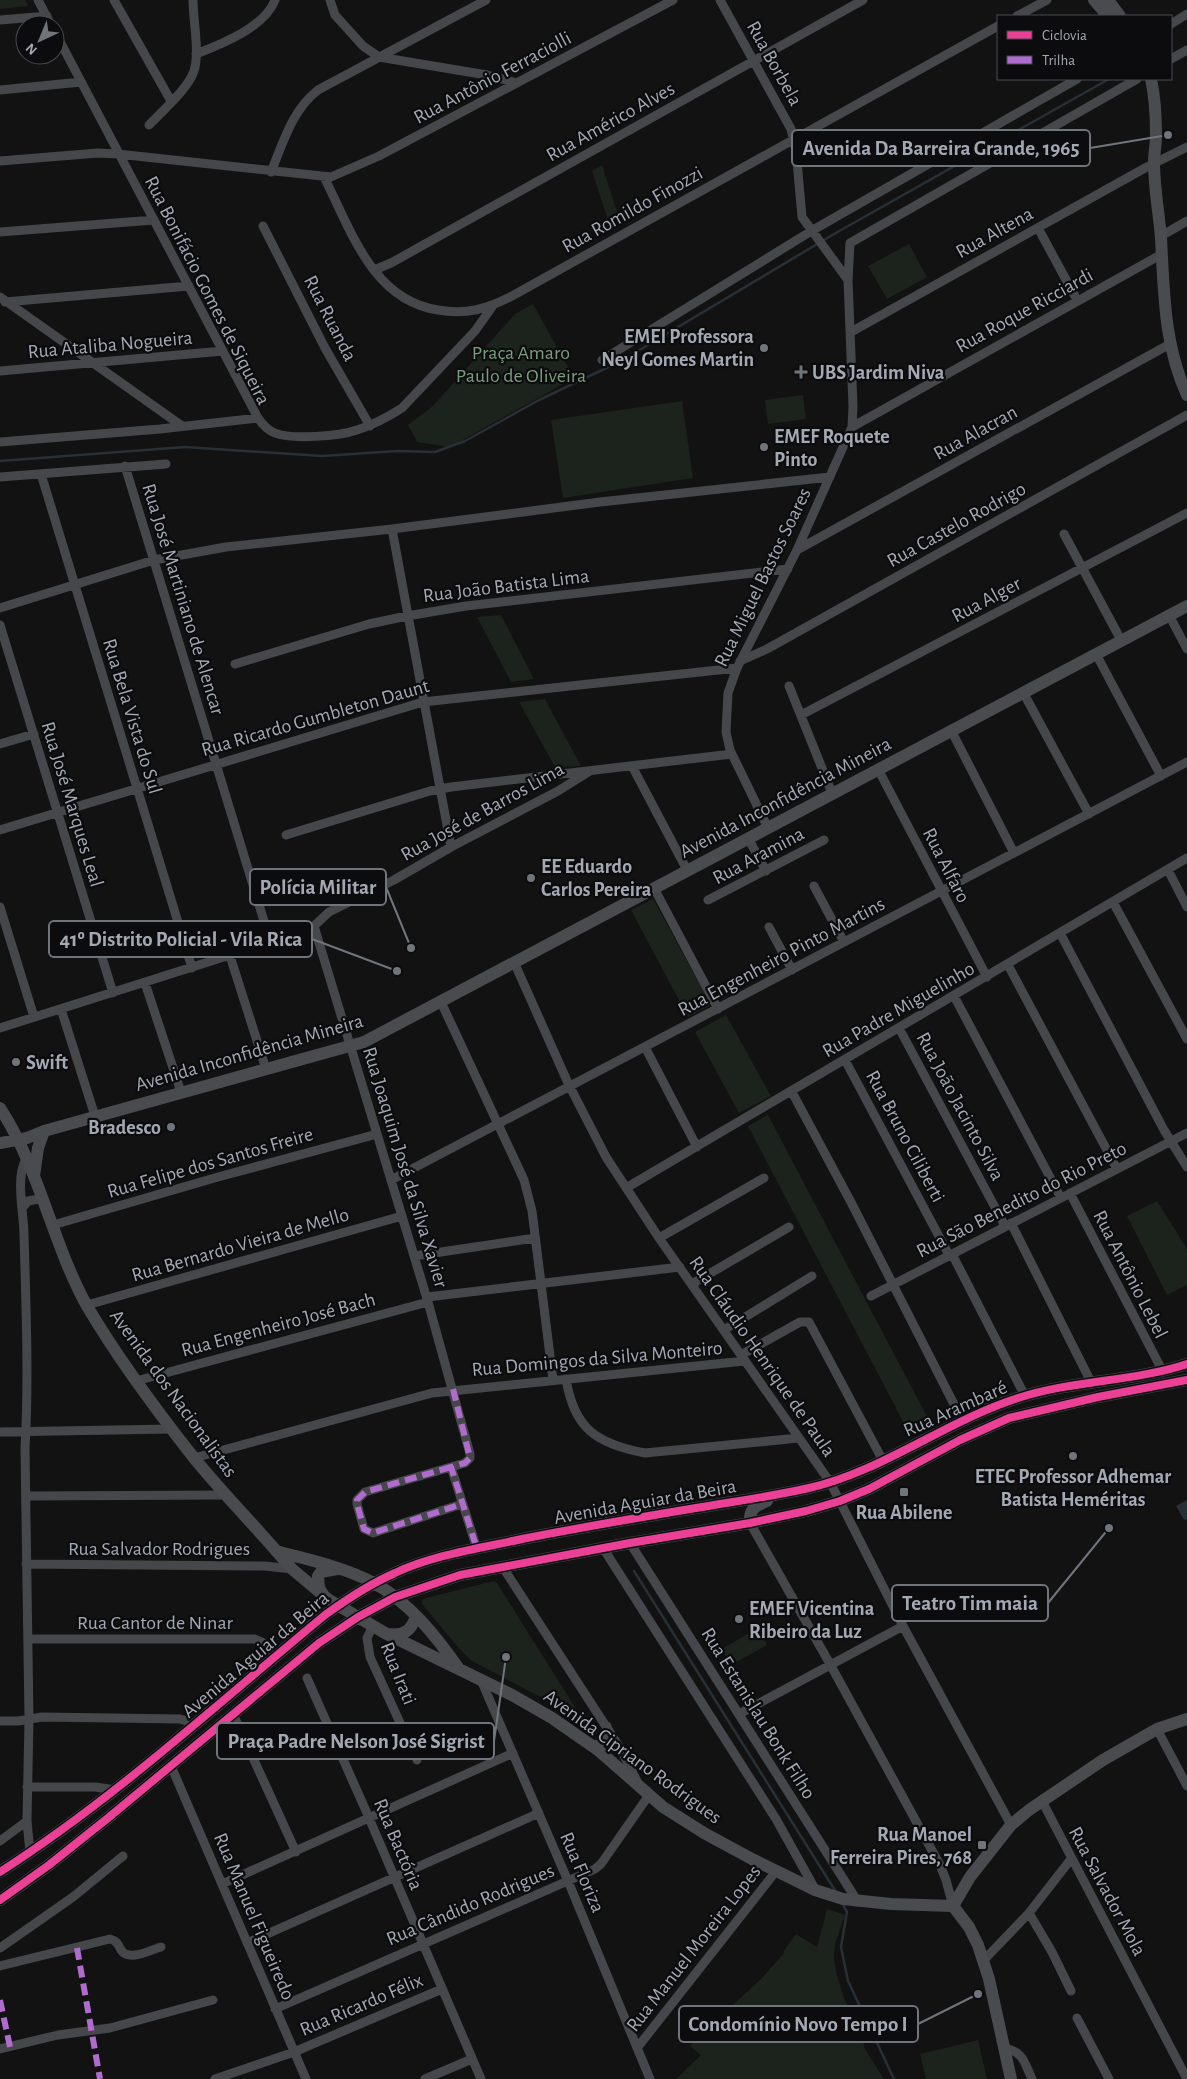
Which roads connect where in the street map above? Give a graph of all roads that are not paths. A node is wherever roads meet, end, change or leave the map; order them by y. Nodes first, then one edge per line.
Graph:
1 (38, 0) edge
2 (114, 0) edge
3 (192, 0) edge
4 (275, 0) edge
5 (486, 0) edge
6 (673, 0) edge
7 (720, 0) edge
8 (863, 0) edge
9 (1047, 0) edge
10 (1094, 0) edge
11 (1108, 0) edge
12 (333, 3) edge
13 (1187, 14) edge
14 (46, 15) edge
15 (1019, 15) edge
16 (1107, 15) edge
17 (1119, 15) edge
18 (15, 19) edge
19 (0, 20) edge
20 (1172, 23) edge
21 (997, 27) edge
22 (1187, 50) edge
23 (65, 51) edge
24 (196, 54) junction
25 (380, 57) junction
26 (1172, 58) edge
27 (754, 60) junction
28 (1075, 80) edge
29 (1135, 80) edge
30 (1142, 80) edge
31 (1151, 80) edge
32 (81, 82) junction
33 (517, 83) junction
34 (0, 90) edge
35 (171, 101) junction
36 (149, 125) dead end
37 (794, 140) junction
38 (1187, 147) edge
39 (118, 154) junction
40 (1154, 157) junction
41 (0, 160) edge
42 (271, 172) junction
43 (324, 177) junction
44 (154, 220) junction
45 (1187, 220) edge
46 (263, 226) dead end
47 (1038, 228) junction
48 (813, 230) junction
49 (0, 232) edge
50 (1161, 236) junction
51 (1162, 254) junction
52 (374, 270) junction
53 (848, 280) junction
54 (188, 286) junction
55 (2, 300) edge
56 (1077, 300) junction
57 (492, 307) junction
58 (852, 332) junction
59 (1170, 344) junction
60 (223, 351) junction
61 (602, 360) dead end
62 (94, 363) junction
63 (0, 371) edge
64 (1186, 391) edge
65 (1187, 415) edge
66 (258, 418) junction
67 (182, 426) junction
68 (370, 426) junction
69 (852, 427) junction
70 (0, 442) edge
71 (166, 464) dead end
72 (125, 466) junction
73 (41, 474) junction
74 (0, 477) edge
75 (830, 477) junction
76 (1187, 513) edge
77 (392, 529) junction
78 (1064, 534) dead end
79 (797, 550) junction
80 (154, 560) junction
81 (1082, 568) junction
82 (788, 569) junction
83 (75, 584) junction
84 (1187, 606) edge
85 (0, 608) edge
86 (1169, 615) junction
87 (407, 616) junction
88 (0, 624) edge
89 (1121, 640) junction
90 (1187, 649) edge
91 (1096, 654) junction
92 (235, 664) dead end
93 (739, 665) junction
94 (789, 686) dead end
95 (1023, 692) junction
96 (423, 702) junction
97 (801, 715) junction
98 (951, 730) junction
99 (34, 734) junction
100 (0, 744) edge
101 (732, 754) junction
102 (1187, 762) edge
103 (216, 764) junction
104 (632, 766) junction
105 (878, 769) junction
106 (590, 771) junction
107 (1161, 776) junction
108 (137, 788) junction
109 (439, 789) junction
110 (832, 793) junction
111 (58, 812) junction
112 (1088, 814) junction
113 (768, 828) junction
114 (0, 830) edge
115 (286, 835) dead end
116 (748, 838) junction
117 (824, 840) dead end
118 (451, 847) junction
119 (1014, 853) junction
120 (1187, 858) edge
121 (688, 870) junction
122 (1168, 870) junction
123 (766, 871) junction
124 (814, 886) dead end
125 (654, 888) junction
126 (940, 892) junction
127 (708, 900) dead end
128 (1114, 902) junction
129 (1187, 906) edge
130 (0, 907) edge
131 (314, 926) junction
132 (769, 926) dead end
133 (1060, 933) junction
134 (844, 942) junction
135 (271, 944) junction
136 (230, 956) junction
137 (514, 962) junction
138 (1008, 965) junction
139 (192, 968) junction
140 (792, 970) junction
141 (986, 977) junction
142 (145, 983) junction
143 (113, 993) junction
144 (954, 996) junction
145 (441, 1002) junction
146 (61, 1009) junction
147 (718, 1009) junction
148 (34, 1017) junction
149 (0, 1028) edge
150 (899, 1028) junction
151 (1187, 1039) edge
152 (352, 1045) junction
153 (645, 1048) junction
154 (845, 1060) junction
155 (266, 1069) junction
156 (570, 1087) junction
157 (181, 1092) junction
158 (792, 1092) junction
159 (0, 1108) edge
160 (95, 1116) junction
161 (498, 1125) junction
162 (44, 1131) junction
163 (1187, 1133) edge
164 (377, 1134) junction
165 (19, 1140) junction
166 (1170, 1141) junction
167 (0, 1143) edge
168 (697, 1147) junction
169 (26, 1159) junction
170 (1187, 1167) edge
171 (1116, 1169) junction
172 (34, 1178) junction
173 (764, 1178) dead end
174 (390, 1180) junction
175 (626, 1188) junction
176 (1070, 1193) junction
177 (1061, 1198) junction
178 (44, 1202) junction
179 (22, 1208) junction
180 (402, 1216) junction
181 (53, 1225) junction
182 (1008, 1225) junction
183 (789, 1227) dead end
184 (535, 1238) junction
185 (659, 1238) junction
186 (951, 1254) junction
187 (414, 1256) junction
188 (680, 1267) junction
189 (812, 1276) dead end
190 (541, 1283) junction
191 (692, 1284) junction
192 (893, 1284) junction
193 (871, 1296) dead end
194 (427, 1299) junction
195 (87, 1306) junction
196 (724, 1330) junction
197 (743, 1358) junction
198 (1187, 1364) edge
199 (1162, 1370) junction
200 (566, 1379) junction
201 (553, 1380) junction
202 (1187, 1380) edge
203 (136, 1381) junction
204 (1091, 1382) junction
205 (1071, 1385) junction
206 (453, 1389) junction
207 (1025, 1396) junction
208 (1054, 1408) junction
209 (962, 1420) junction
210 (172, 1429) junction
211 (26, 1431) junction
212 (0, 1432) edge
213 (799, 1438) junction
214 (194, 1458) junction
215 (882, 1459) junction
216 (451, 1467) junction
217 (830, 1482) junction
218 (226, 1495) junction
219 (26, 1496) junction
220 (772, 1496) junction
221 (840, 1501) junction
222 (462, 1504) junction
223 (750, 1523) junction
224 (630, 1543) junction
225 (477, 1548) junction
226 (602, 1548) junction
227 (276, 1551) junction
228 (26, 1564) junction
229 (502, 1566) junction
230 (292, 1569) junction
231 (340, 1569) junction
232 (374, 1584) junction
233 (324, 1596) junction
234 (395, 1597) junction
235 (338, 1605) junction
236 (416, 1616) junction
237 (358, 1617) junction
238 (373, 1626) junction
239 (903, 1626) junction
240 (385, 1633) junction
241 (28, 1639) junction
242 (274, 1657) junction
243 (830, 1664) junction
244 (460, 1671) junction
245 (307, 1678) dead end
246 (481, 1680) junction
247 (233, 1714) junction
248 (739, 1714) junction
249 (28, 1719) junction
250 (1187, 1719) edge
251 (0, 1722) edge
252 (196, 1724) junction
253 (606, 1726) junction
254 (1157, 1729) junction
255 (592, 1745) junction
256 (513, 1753) junction
257 (417, 1760) dead end
258 (171, 1766) junction
259 (639, 1786) junction
260 (1187, 1786) edge
261 (27, 1787) junction
262 (116, 1790) junction
263 (649, 1795) junction
264 (1042, 1801) junction
265 (539, 1813) junction
266 (369, 1819) junction
267 (27, 1821) junction
268 (1011, 1825) junction
269 (0, 1841) edge
270 (296, 1852) junction
271 (30, 1853) junction
272 (123, 1856) dead end
273 (1071, 1859) junction
274 (777, 1870) junction
275 (0, 1872) edge
276 (394, 1877) junction
277 (568, 1881) junction
278 (222, 1884) junction
279 (815, 1890) junction
280 (0, 1900) edge
281 (858, 1902) junction
282 (953, 1906) junction
283 (1029, 1913) junction
284 (247, 1943) junction
285 (423, 1944) junction
286 (161, 1947) dead end
287 (0, 1948) edge
288 (983, 1961) junction
289 (0, 1966) edge
290 (442, 1989) junction
291 (1071, 1991) dead end
292 (213, 2000) dead end
293 (275, 2009) junction
294 (1077, 2018) dead end
295 (637, 2048) junction
296 (1004, 2048) junction
297 (0, 2049) edge
298 (294, 2052) junction
299 (472, 2059) junction
300 (215, 2079) edge
301 (306, 2079) edge
302 (425, 2079) edge
303 (481, 2079) edge
304 (650, 2079) edge
305 (1011, 2079) edge
306 (1032, 2079) edge
307 (1109, 2079) edge
308 (1187, 2079) edge

1 - 14 street
2 - 35 street
3 - 24 street
4 - 24 street
5 - 25 street
6 - 33 street, Rua Antônio Ferraciolli
7 - 27 street, Rua Borbela
8 - 27 street, Rua Américo Alves
9 - 15 street
10 - 16 main road
11 - 17 main road
12 - 25 street
13 - 20 street
18 - 19 street
21 - 37 street, Rua Romildo Finozzi
22 - 26 street
23 - 32 street, Rua Bonifácio Gomes de Siqueira
24 - 35 street
25 - 33 street
25 - 42 street
27 - 37 street, Rua Borbela
27 - 52 street, Rua Américo Alves
28 - 48 street
29 - 53 street, Rua Miguel Bastos Soares
30 - 40 main road
31 - 40 main road
32 - 34 street
32 - 39 street, Rua Bonifácio Gomes de Siqueira
33 - 43 street, Rua Antônio Ferraciolli
35 - 36 street
37 - 48 street, Rua Borbela
37 - 57 street, Rua Romildo Finozzi
38 - 40 street, Rua Altena
39 - 41 street, Rua Antônio Ferraciolli
39 - 42 street, Rua Antônio Ferraciolli
39 - 44 street, Rua Bonifácio Gomes de Siqueira
40 - 47 street, Rua Altena
40 - 50 main road
42 - 43 street, Rua Antônio Ferraciolli
43 - 52 street, Rua Romildo Finozzi
44 - 49 street
44 - 54 street, Rua Bonifácio Gomes de Siqueira
45 - 50 street
46 - 68 street, Rua Ruanda
47 - 56 street
47 - 58 street, Rua Altena
48 - 53 street
48 - 61 street
50 - 51 main road
51 - 56 street, Rua Roque Ricciardi
51 - 59 main road
52 - 57 street, Rua Romildo Finozzi
53 - 58 street, Rua Miguel Bastos Soares
54 - 55 street
54 - 60 street, Rua Bonifácio Gomes de Siqueira
55 - 62 street
56 - 69 street, Rua Roque Ricciardi
57 - 68 street
58 - 69 street, Rua Miguel Bastos Soares
59 - 64 main road
59 - 79 street, Rua Alacran
60 - 62 street, Rua Ataliba Nogueira
60 - 66 street, Rua Bonifácio Gomes de Siqueira
62 - 63 street, Rua Ataliba Nogueira
62 - 67 street
65 - 93 street, Rua Castelo Rodrigo
66 - 67 street, Rua Bonifácio Gomes de Siqueira
66 - 68 street
67 - 70 street, Rua Bonifácio Gomes de Siqueira
69 - 75 street, Rua Miguel Bastos Soares
71 - 72 street
72 - 73 street
72 - 80 street, Rua José Martiniano de Alencar
73 - 74 street
73 - 83 street, Rua Bela Vista do Sul
75 - 77 street
75 - 79 street, Rua Miguel Bastos Soares
76 - 81 street, Rua Alger
77 - 80 street
77 - 87 street
78 - 81 street
79 - 82 street, Rua Miguel Bastos Soares
80 - 83 street
80 - 103 street, Rua José Martiniano de Alencar
81 - 89 street
81 - 97 street, Rua Alger
82 - 87 street, Rua João Batista Lima
82 - 93 street, Rua Miguel Bastos Soares
83 - 85 street
83 - 108 street, Rua Bela Vista do Sul
84 - 86 main road, Avenida Inconfidência Mineira
86 - 89 main road, Avenida Inconfidência Mineira
86 - 90 street
87 - 92 street, Rua João Batista Lima
87 - 96 street
88 - 99 street, Rua José Marques Leal
89 - 91 main road, Avenida Inconfidência Mineira
91 - 95 main road, Avenida Inconfidência Mineira
91 - 107 street
93 - 96 street, Rua Ricardo Gumbleton Daunt
93 - 101 street, Rua Miguel Bastos Soares
94 - 97 street
95 - 98 main road, Avenida Inconfidência Mineira
95 - 112 street
96 - 103 street, Rua Ricardo Gumbleton Daunt
96 - 109 street
97 - 110 street
98 - 105 main road, Avenida Inconfidência Mineira
98 - 119 street
99 - 100 street
99 - 111 street, Rua José Marques Leal
101 - 104 street
101 - 113 street, Rua Miguel Bastos Soares
102 - 107 street, Rua Engenheiro Pinto Martins
103 - 108 street, Rua Ricardo Gumbleton Daunt
103 - 135 street, Rua José Martiniano de Alencar
104 - 106 street
104 - 121 street
105 - 110 main road, Avenida Inconfidência Mineira
105 - 126 street, Rua Alfaro
106 - 109 street
106 - 118 street, Rua José de Barros Lima
107 - 112 street, Rua Engenheiro Pinto Martins
108 - 111 street, Rua Ricardo Gumbleton Daunt
108 - 139 street, Rua Bela Vista do Sul
109 - 115 street
109 - 118 street
110 - 113 main road, Avenida Inconfidência Mineira
111 - 114 street, Rua Ricardo Gumbleton Daunt
111 - 143 street, Rua José Marques Leal
112 - 119 street, Rua Engenheiro Pinto Martins
113 - 116 main road, Avenida Inconfidência Mineira
116 - 121 main road, Avenida Inconfidência Mineira
116 - 123 street
117 - 123 street, Rua Aramina
118 - 131 street, Rua José de Barros Lima
119 - 126 street, Rua Engenheiro Pinto Martins
120 - 122 street, Rua Padre Miguelinho
121 - 125 main road, Avenida Inconfidência Mineira
122 - 128 street, Rua Padre Miguelinho
122 - 129 street
123 - 127 street, Rua Aramina
124 - 134 street
125 - 137 main road, Avenida Inconfidência Mineira
125 - 147 street
126 - 134 street, Rua Engenheiro Pinto Martins
126 - 141 street, Rua Alfaro
128 - 133 street, Rua Padre Miguelinho
128 - 151 street
130 - 148 street
131 - 135 street, Rua José de Barros Lima
131 - 152 street, Rua Joaquim José da Silva Xavier
132 - 140 street
133 - 138 street, Rua Padre Miguelinho
133 - 166 street
134 - 140 street, Rua Engenheiro Pinto Martins
135 - 136 street, Rua José de Barros Lima
136 - 139 street, Rua José de Barros Lima
136 - 155 street
137 - 145 main road, Avenida Inconfidência Mineira
137 - 156 street, Rua Cláudio Henrique de Paula
138 - 141 street, Rua Padre Miguelinho
138 - 171 street
139 - 142 street, Rua José de Barros Lima
140 - 147 street, Rua Engenheiro Pinto Martins
141 - 144 street, Rua Padre Miguelinho
142 - 143 street, Rua José de Barros Lima
142 - 157 street
143 - 146 street, Rua José de Barros Lima
144 - 150 street, Rua Padre Miguelinho
144 - 177 street
145 - 152 main road, Avenida Inconfidência Mineira
145 - 161 street
146 - 148 street, Rua José de Barros Lima
146 - 160 street
147 - 153 street, Rua Engenheiro Pinto Martins
148 - 149 street, Rua José de Barros Lima
150 - 154 street, Rua Padre Miguelinho
150 - 182 street, Rua João Jacinto Silva
152 - 155 main road, Avenida Inconfidência Mineira
152 - 164 street, Rua Joaquim José da Silva Xavier
153 - 156 street, Rua Engenheiro Pinto Martins
153 - 168 street
154 - 158 street, Rua Padre Miguelinho
154 - 186 street, Rua Bruno Ciliberti
155 - 157 main road, Avenida Inconfidência Mineira
156 - 161 street, Rua Engenheiro Pinto Martins
156 - 175 street, Rua Cláudio Henrique de Paula
157 - 160 main road, Avenida Inconfidência Mineira
158 - 168 street, Rua Padre Miguelinho
158 - 192 street
159 - 165 main road, Avenida dos Nacionalistas
160 - 162 main road, Avenida Inconfidência Mineira
161 - 174 street, Rua Engenheiro Pinto Martins
161 - 184 street
162 - 165 main road, Avenida Inconfidência Mineira
162 - 172 main road
163 - 166 street, Rua São Benedito do Rio Preto
164 - 174 street, Rua Joaquim José da Silva Xavier
164 - 181 street, Rua Felipe dos Santos Freire
165 - 167 main road, Avenida Inconfidência Mineira
165 - 169 main road, Avenida dos Nacionalistas
166 - 170 street
166 - 171 street, Rua São Benedito do Rio Preto
168 - 175 street, Rua Padre Miguelinho
169 - 172 main road, Avenida dos Nacionalistas
169 - 179 street
171 - 176 street, Rua São Benedito do Rio Preto
172 - 178 main road, Avenida dos Nacionalistas
173 - 185 street
174 - 180 street, Rua Joaquim José da Silva Xavier
175 - 185 street, Rua Cláudio Henrique de Paula
176 - 177 street, Rua São Benedito do Rio Preto
176 - 199 street, Rua Antônio Lebel
177 - 182 street, Rua São Benedito do Rio Preto
178 - 179 street
178 - 181 main road, Avenida dos Nacionalistas
179 - 211 street
180 - 187 street, Rua Joaquim José da Silva Xavier
180 - 195 street, Rua Bernardo Vieira de Mello
181 - 195 main road, Avenida dos Nacionalistas
182 - 186 street, Rua São Benedito do Rio Preto
182 - 204 street, Rua João Jacinto Silva
183 - 191 street
184 - 187 street
184 - 190 street
185 - 188 street, Rua Cláudio Henrique de Paula
186 - 192 street, Rua São Benedito do Rio Preto
186 - 207 street, Rua Bruno Ciliberti
187 - 194 street, Rua Joaquim José da Silva Xavier
188 - 190 street, Rua Engenheiro José Bach
188 - 191 street, Rua Cláudio Henrique de Paula
189 - 196 street
190 - 194 street, Rua Engenheiro José Bach
190 - 201 street
191 - 196 street, Rua Cláudio Henrique de Paula
192 - 193 street, Rua São Benedito do Rio Preto
192 - 209 street
194 - 203 street, Rua Engenheiro José Bach
194 - 206 street, Rua Joaquim José da Silva Xavier
195 - 203 main road, Avenida dos Nacionalistas
196 - 197 street, Rua Cláudio Henrique de Paula
197 - 200 street, Rua Domingos da Silva Monteiro
197 - 213 street, Rua Cláudio Henrique de Paula
197 - 215 street
198 - 199 main road, Rua Arambaré
199 - 204 main road, Rua Arambaré
200 - 201 street, Rua Domingos da Silva Monteiro
200 - 213 street
201 - 206 street, Rua Domingos da Silva Monteiro
202 - 208 main road, Rua Arambaré
203 - 210 main road, Avenida dos Nacionalistas
204 - 205 main road, Rua Arambaré
205 - 207 main road, Rua Arambaré
205 - 208 main road
206 - 214 street, Rua Domingos da Silva Monteiro
206 - 216 street
207 - 209 main road, Rua Arambaré
208 - 221 main road, Rua Arambaré
209 - 215 main road, Rua Arambaré
210 - 211 street
210 - 214 main road, Avenida dos Nacionalistas
211 - 212 street
211 - 219 street
213 - 217 street, Rua Cláudio Henrique de Paula
214 - 218 main road, Avenida dos Nacionalistas
215 - 217 main road, Rua Arambaré
216 - 222 street
216 - 222 street
217 - 220 main road, Avenida Aguiar da Beira
217 - 221 street, Rua Cláudio Henrique de Paula
218 - 219 street
218 - 227 main road, Avenida dos Nacionalistas
219 - 228 street
220 - 223 main road
220 - 225 main road, Avenida Aguiar da Beira
221 - 223 main road, Avenida Aguiar da Beira
221 - 239 street, Rua Cláudio Henrique de Paula
222 - 225 street
223 - 224 main road, Avenida Aguiar da Beira
223 - 243 street
224 - 226 main road, Avenida Aguiar da Beira
224 - 248 street, Rua Estanislau Bonk Filho
225 - 232 main road, Avenida Aguiar da Beira
226 - 229 main road, Avenida Aguiar da Beira
226 - 279 street
227 - 230 main road, Avenida dos Nacionalistas
227 - 231 main road
228 - 230 street, Rua Salvador Rodrigues
228 - 241 street
229 - 234 main road, Avenida Aguiar da Beira
229 - 253 street
230 - 233 main road, Avenida dos Nacionalistas
231 - 232 main road
231 - 233 main road
232 - 234 main road
232 - 235 main road, Avenida Aguiar da Beira
233 - 235 main road, Avenida dos Nacionalistas
234 - 236 main road
234 - 237 main road, Avenida Aguiar da Beira
235 - 237 main road, Avenida Cipriano Rodrigues
235 - 242 main road, Avenida Aguiar da Beira
236 - 240 main road
236 - 244 main road
237 - 238 main road, Avenida Cipriano Rodrigues
237 - 247 main road, Avenida Aguiar da Beira
238 - 240 main road, Avenida Cipriano Rodrigues
238 - 257 street, Rua Irati
239 - 243 street
239 - 268 street, Rua Cláudio Henrique de Paula
240 - 244 main road, Avenida Cipriano Rodrigues
241 - 242 street, Rua Cantor de Ninar
241 - 249 street
242 - 252 main road, Avenida Aguiar da Beira
243 - 248 street
243 - 282 street
244 - 246 main road, Avenida Cipriano Rodrigues
245 - 266 street, Rua Bactória
246 - 255 main road, Avenida Cipriano Rodrigues
246 - 256 street, Rua Floriza
247 - 258 main road, Avenida Aguiar da Beira
247 - 270 street
248 - 281 street, Rua Estanislau Bonk Filho
249 - 251 street
249 - 252 street
249 - 261 street
250 - 254 main road
252 - 262 main road, Avenida Aguiar da Beira
253 - 255 street
253 - 259 street
254 - 260 street
254 - 264 main road
255 - 259 main road, Avenida Cipriano Rodrigues
256 - 265 street, Rua Floriza
256 - 266 street
258 - 278 street, Rua Manuel Figueiredo
258 - 280 main road, Avenida Aguiar da Beira
259 - 263 main road, Avenida Cipriano Rodrigues
261 - 262 street
261 - 267 street
262 - 271 main road, Avenida Aguiar da Beira
263 - 274 main road, Avenida Cipriano Rodrigues
263 - 277 street, Rua Cândido Rodrigues
264 - 268 main road
264 - 273 street, Rua Salvador Mola
265 - 276 street
265 - 277 street, Rua Floriza
266 - 270 street
266 - 276 street, Rua Bactória
267 - 269 street
267 - 271 street
268 - 282 main road
270 - 278 street
271 - 275 main road, Avenida Aguiar da Beira
272 - 287 street
273 - 283 street
273 - 308 street, Rua Salvador Mola
274 - 279 main road, Avenida Cipriano Rodrigues
274 - 295 street, Rua Manuel Moreira Lopes
276 - 284 street
276 - 285 street, Rua Bactória
277 - 285 street, Rua Cândido Rodrigues
277 - 295 street, Rua Floriza
278 - 284 street, Rua Manuel Figueiredo
279 - 281 main road, Avenida Cipriano Rodrigues
281 - 282 main road, Avenida Cipriano Rodrigues
282 - 288 main road
283 - 288 street
283 - 291 street
284 - 293 street, Rua Manuel Figueiredo
285 - 290 street, Rua Bactória
285 - 293 street, Rua Cândido Rodrigues
286 - 289 street
288 - 296 main road
290 - 298 street, Rua Ricardo Félix
290 - 299 street, Rua Bactória
292 - 297 street
293 - 298 street, Rua Manuel Figueiredo
294 - 307 street
295 - 304 street, Rua Floriza
296 - 305 main road
296 - 306 street
298 - 300 street, Rua Ricardo Félix
298 - 301 street, Rua Manuel Figueiredo
299 - 302 street
299 - 303 street, Rua Bactória

